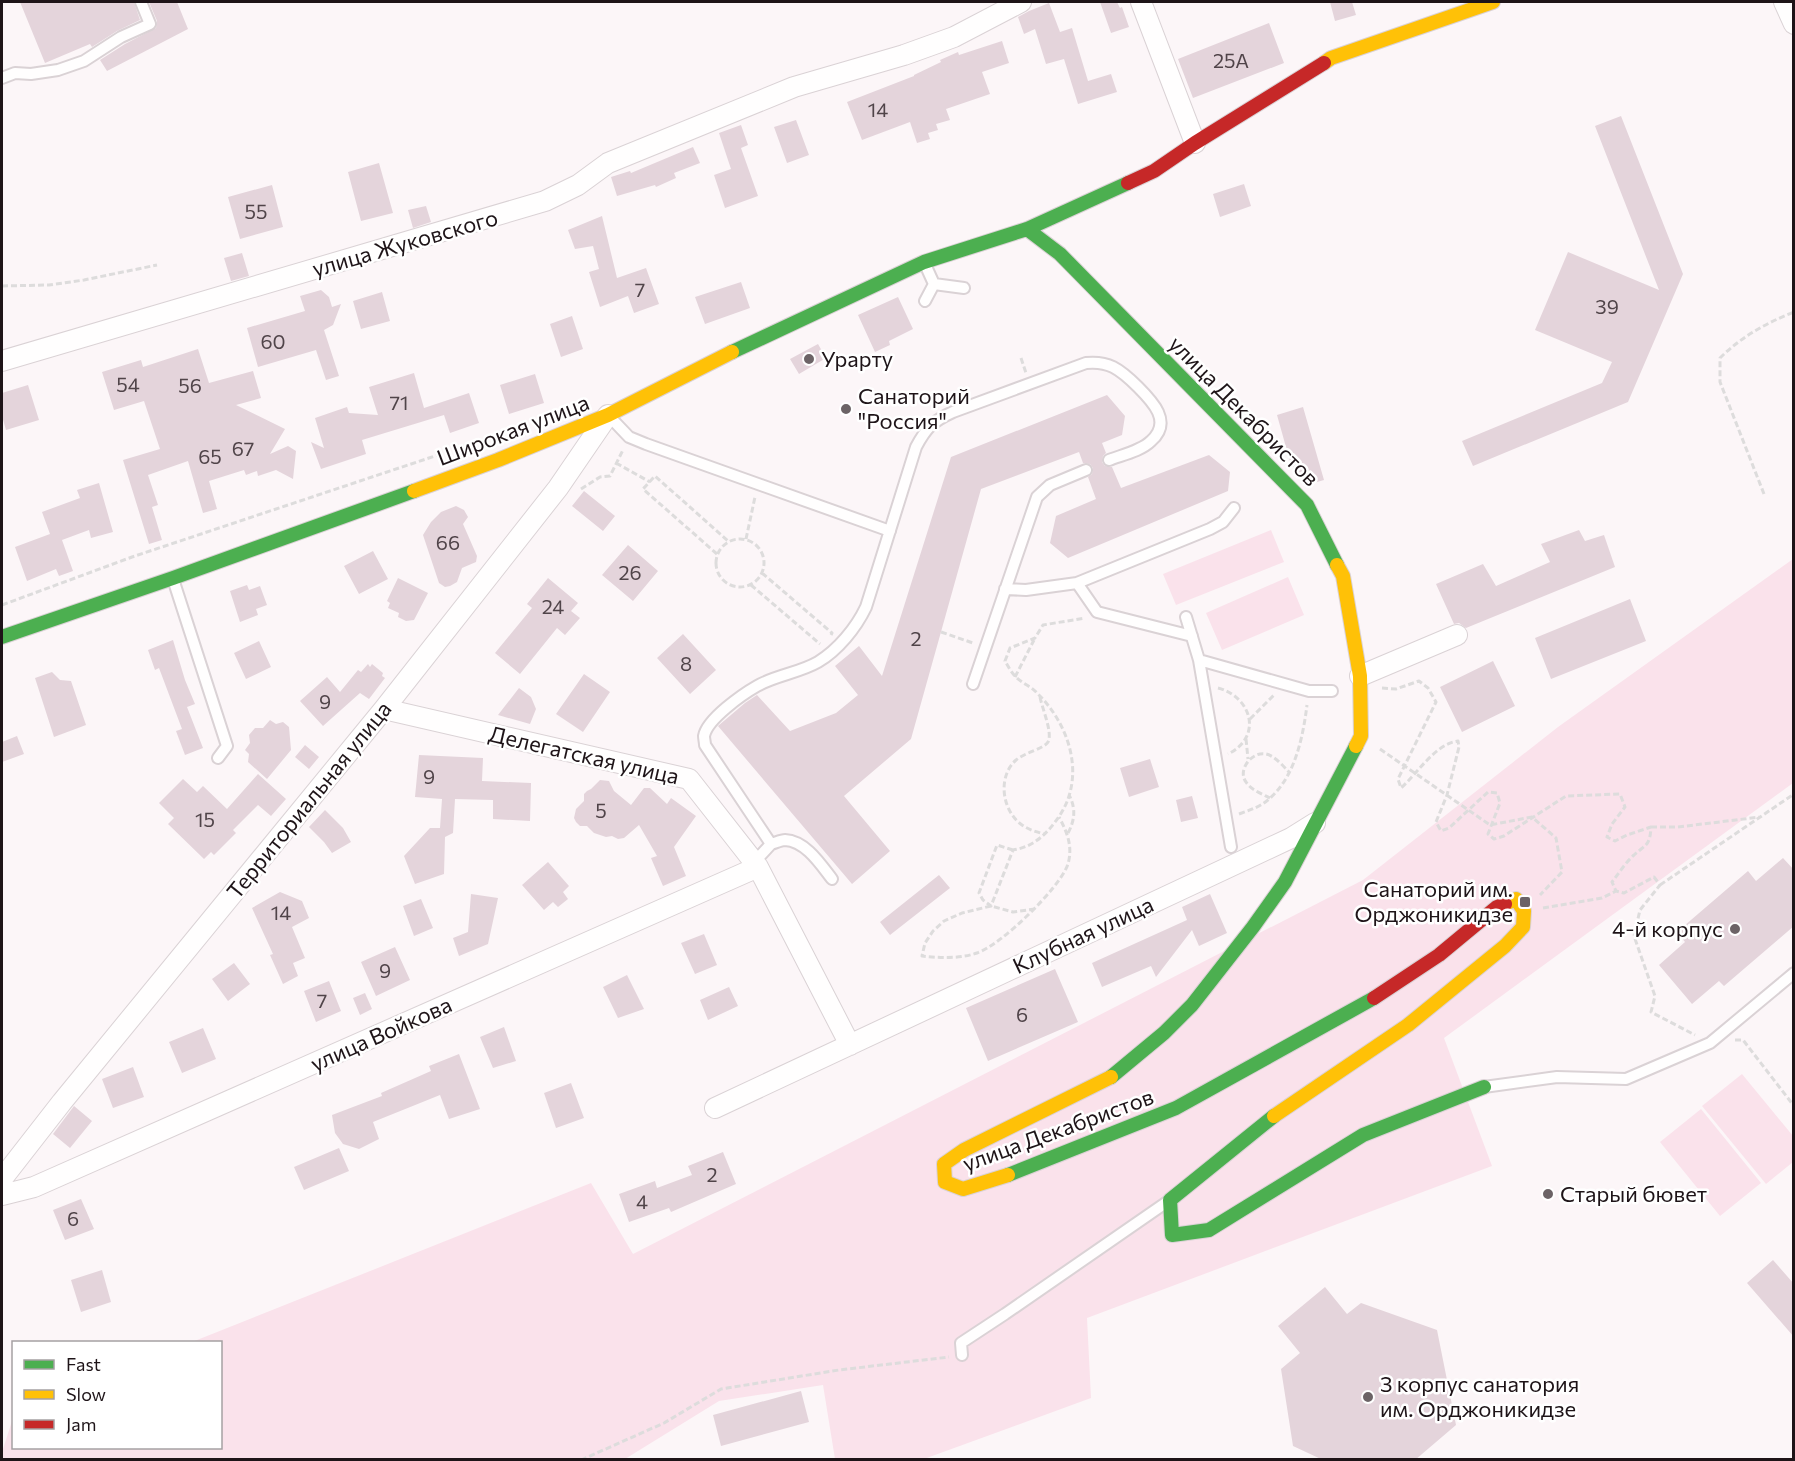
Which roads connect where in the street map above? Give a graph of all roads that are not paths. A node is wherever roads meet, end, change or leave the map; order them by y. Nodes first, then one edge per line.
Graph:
1 (141, 2) edge
2 (1021, 2) edge
3 (1141, 2) edge
4 (1493, 2) edge
5 (1784, 2) edge
6 (1794, 24) edge
7 (2, 78) edge
8 (1195, 143) junction
9 (1027, 229) junction
10 (924, 262) junction
11 (934, 284) junction
12 (964, 288) dead end
13 (925, 301) dead end
14 (2, 361) edge
15 (608, 415) junction
16 (1109, 460) dead end
17 (1086, 470) dead end
18 (1234, 508) dead end
19 (890, 531) junction
20 (173, 578) junction
21 (1077, 583) junction
22 (1005, 589) junction
23 (1186, 617) dead end
24 (1457, 635) dead end
25 (1192, 636) junction
26 (2, 638) edge
27 (1198, 660) junction
28 (1360, 682) junction
29 (974, 684) dead end
30 (1332, 691) dead end
31 (384, 709) junction
32 (218, 758) dead end
33 (1315, 823) junction
34 (771, 844) junction
35 (1231, 846) dead end
36 (758, 862) junction
37 (832, 879) dead end
38 (1794, 973) edge
39 (850, 1045) junction
40 (1484, 1087) joint
41 (715, 1108) dead end
42 (2, 1179) edge
43 (2, 1195) edge
44 (1170, 1200) junction
45 (962, 1355) road end

1 - 7 lane
2 - 14 street, улица Жуковского
3 - 8 street
4 - 8 street
5 - 6 street
8 - 9 street
9 - 10 street, Широкая улица
9 - 28 street, улица Декабристов
10 - 11 lane
10 - 15 street, Широкая улица
11 - 12 lane
11 - 13 lane
15 - 19 lane
15 - 20 street, Широкая улица
15 - 31 street, Территориальная улица
16 - 19 lane
17 - 22 lane
18 - 21 lane
19 - 34 lane
20 - 26 street, Широкая улица
20 - 32 lane
21 - 22 lane
21 - 25 lane
22 - 29 lane
23 - 25 lane
24 - 28 street
25 - 27 lane
27 - 30 lane
27 - 35 lane
28 - 33 street, улица Декабристов
31 - 36 street, Делегатская улица
31 - 42 street, Территориальная улица
33 - 39 street, Клубная улица
33 - 44 street, улица Декабристов
34 - 36 lane
34 - 37 lane
36 - 39 street, Делегатская улица
36 - 43 street, улица Войкова
38 - 40 lane
39 - 41 street, Клубная улица
40 - 44 street
44 - 45 lane

